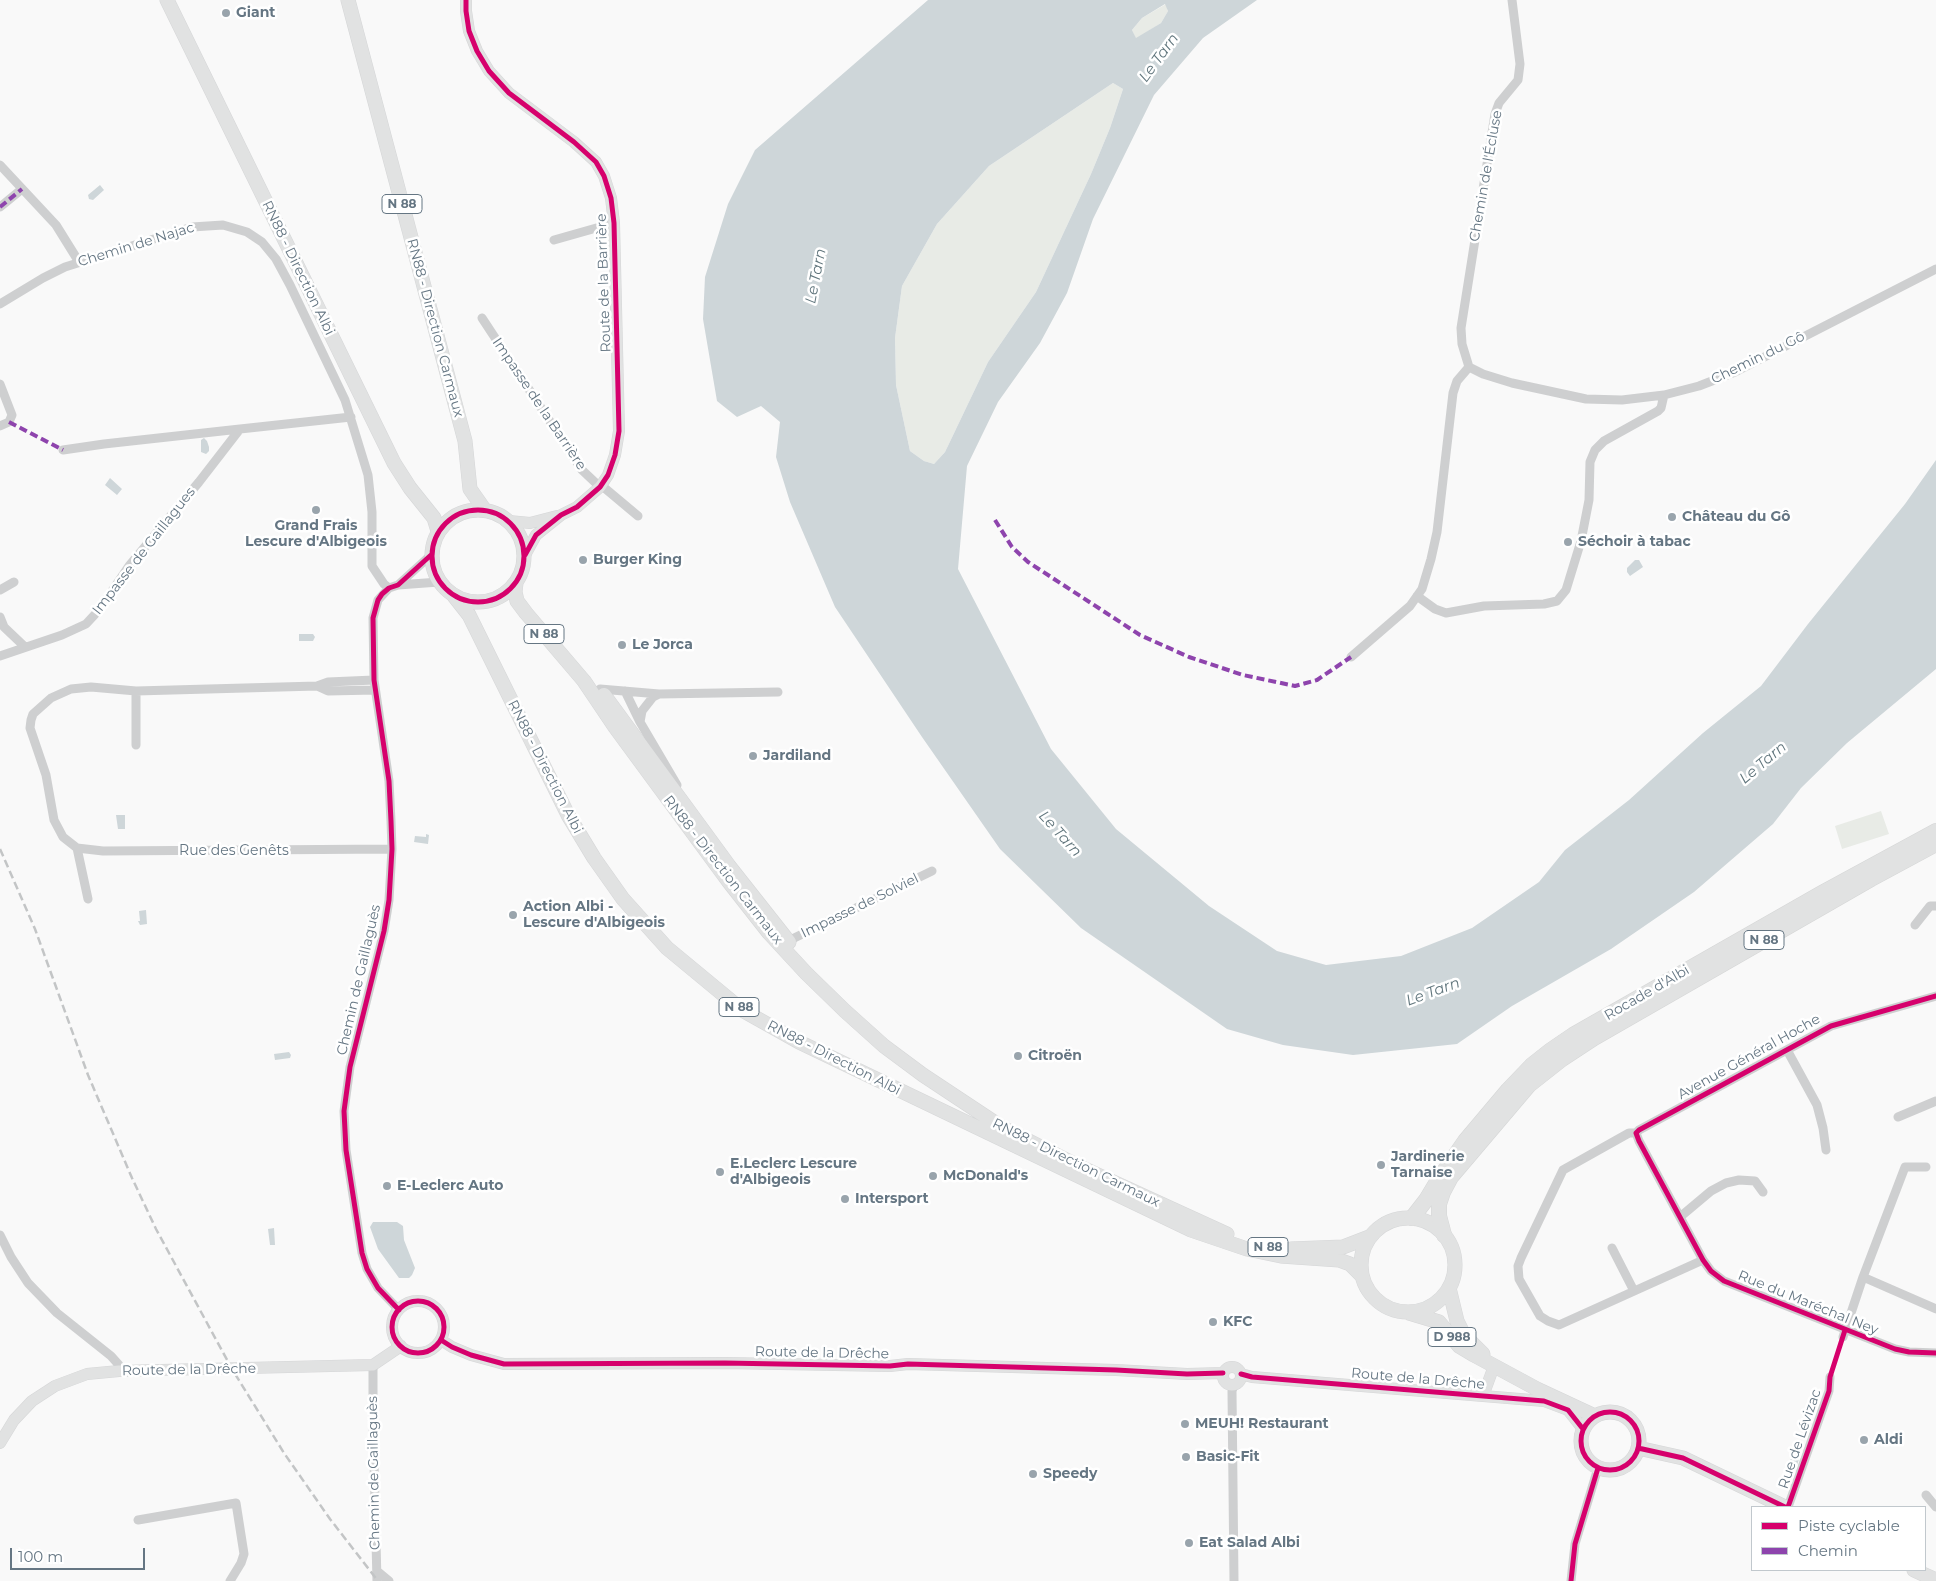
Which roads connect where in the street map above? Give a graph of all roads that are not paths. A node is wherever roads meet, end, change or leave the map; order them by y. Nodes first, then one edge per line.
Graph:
1 (167, 0) edge
2 (348, 0) edge
3 (466, 0) edge
4 (1512, 0) edge
5 (0, 165) edge
6 (22, 189) junction
7 (0, 207) edge
8 (614, 223) junction
9 (554, 240) dead end
10 (80, 262) junction
11 (1936, 269) edge
12 (0, 304) edge
13 (482, 318) dead end
14 (1469, 367) junction
15 (0, 384) edge
16 (1664, 395) junction
17 (351, 417) junction
18 (0, 426) edge
19 (240, 429) junction
20 (63, 450) dead end
21 (600, 486) junction
22 (484, 509) junction
23 (561, 515) junction
24 (638, 516) dead end
25 (509, 521) junction
26 (438, 531) junction
27 (431, 555) junction
28 (524, 555) junction
29 (14, 582) dead end
30 (439, 582) junction
31 (516, 583) junction
32 (398, 585) junction
33 (389, 588) junction
34 (0, 590) edge
35 (454, 596) junction
36 (1417, 596) junction
37 (0, 617) edge
38 (534, 622) junction
39 (25, 647) junction
40 (0, 656) edge
41 (1351, 657) dead end
42 (374, 685) junction
43 (600, 689) junction
44 (136, 691) junction
45 (625, 691) junction
46 (778, 692) dead end
47 (659, 694) junction
48 (640, 722) junction
49 (136, 745) dead end
50 (1936, 831) edge
51 (710, 839) junction
52 (1936, 844) edge
53 (77, 848) junction
54 (392, 849) junction
55 (932, 871) dead end
56 (88, 899) dead end
57 (1936, 906) edge
58 (1915, 925) dead end
59 (788, 941) junction
60 (1936, 996) edge
61 (1787, 1050) junction
62 (1936, 1101) edge
63 (1898, 1117) dead end
64 (1636, 1134) junction
65 (1033, 1144) junction
66 (1826, 1150) dead end
67 (1926, 1167) dead end
68 (1763, 1192) dead end
69 (1680, 1217) junction
70 (1412, 1218) junction
71 (0, 1235) edge
72 (1444, 1235) junction
73 (1369, 1238) junction
74 (1612, 1248) dead end
75 (1703, 1260) junction
76 (1361, 1275) junction
77 (1863, 1277) junction
78 (1449, 1288) junction
79 (1634, 1290) junction
80 (1936, 1309) edge
81 (399, 1310) junction
82 (1408, 1313) junction
83 (1844, 1333) junction
84 (441, 1340) junction
85 (401, 1346) junction
86 (1936, 1353) edge
87 (373, 1365) junction
88 (1494, 1366) junction
89 (119, 1371) junction
90 (1241, 1374) junction
91 (1223, 1376) junction
92 (1830, 1377) dead end
93 (1234, 1385) junction
94 (1483, 1396) junction
95 (1595, 1416) junction
96 (1583, 1428) junction
97 (0, 1443) edge
98 (1638, 1448) junction
99 (1598, 1468) junction
100 (1926, 1495) dead end
101 (1785, 1506) edge
102 (1787, 1506) edge
103 (1936, 1507) edge
104 (138, 1520) dead end
105 (377, 1571) junction
106 (1916, 1571) edge
107 (1936, 1580) edge
108 (230, 1581) edge
109 (377, 1581) edge
110 (389, 1581) edge
111 (1234, 1581) edge
112 (1571, 1581) edge

1 - 26 main road, RN88 - Direction Albi
2 - 22 main road, RN88 - Direction Carmaux / N 88
3 - 8 street, Route de la Barrière
4 - 14 street, Chemin de l'Écluse
5 - 6 street
6 - 7 street
6 - 10 street
8 - 9 street
8 - 21 street, Route de la Barrière
10 - 12 street, Chemin de Najac
10 - 17 street, Chemin de Najac
11 - 16 street, Chemin du Gô
13 - 21 street, Impasse de la Barrière
14 - 16 street, Chemin du Gô
14 - 36 street
15 - 18 street
16 - 36 street
17 - 19 street
17 - 33 street, Chemin de Najac
19 - 20 street
19 - 39 street, Impasse de Gaillagues
21 - 23 street, Route de la Barrière
21 - 24 street, Impasse de la Barrière
22 - 25 main road
22 - 26 main road
23 - 25 street, Route de la Barrière
23 - 28 street, Route de la Barrière
25 - 28 main road
26 - 27 main road
27 - 30 main road
27 - 32 street
28 - 31 main road
29 - 34 street
30 - 32 street
30 - 35 main road
31 - 35 main road
31 - 38 main road, RN88 - Direction Carmaux / N 88
32 - 33 street
33 - 42 street, Chemin de Gaillaguès
35 - 76 main road, RN88 - Direction Albi / N 88
36 - 41 street
37 - 39 street
38 - 43 main road
38 - 65 main road, RN88 - Direction Carmaux / N 88
39 - 40 street, Impasse de Gaillagues
42 - 44 street
42 - 54 street, Chemin de Gaillaguès
43 - 45 street
43 - 51 main road
44 - 49 street
44 - 53 street
45 - 47 street
45 - 48 street
46 - 47 street
47 - 48 street
48 - 51 street
50 - 70 highway, Rocade d'Albi / N 88
51 - 59 main road
52 - 72 highway, Rocade d'Albi / N 88
53 - 54 street, Rue des Genêts
53 - 56 street
54 - 81 street, Chemin de Gaillaguès
55 - 59 street, Impasse de Solviel
57 - 58 street
59 - 65 main road
60 - 61 street, Avenue Général Hoche
61 - 64 street, Avenue Général Hoche
61 - 66 street, Avenue Général Hoche
62 - 63 street
64 - 69 street, Rue du Maréchal Ney
64 - 79 street, Avenue Général Hoche
65 - 73 main road, RN88 - Direction Carmaux / N 88
67 - 77 street
68 - 69 street
69 - 75 street, Rue du Maréchal Ney
70 - 72 main road
70 - 73 main road
71 - 89 street
72 - 78 main road
73 - 76 main road
74 - 79 street
75 - 79 street
75 - 83 street, Rue du Maréchal Ney
76 - 82 main road
77 - 80 street
77 - 83 street
78 - 82 main road
78 - 88 main road, D 988
81 - 84 street
81 - 85 street
82 - 88 main road, D 988
83 - 86 street, Rue du Maréchal Ney
84 - 85 street
84 - 91 street, Route de la Drêche
85 - 87 street
87 - 89 street, Route de la Drêche
87 - 105 street, Chemin de Gaillaguès
88 - 94 street, Route de la Drêche
88 - 95 main road
89 - 97 street, Route de la Drêche
90 - 91 street
90 - 93 street
90 - 94 street, Route de la Drêche
91 - 93 street
92 - 102 street, Rue de Lévizac
93 - 111 street
94 - 96 street, Route de la Drêche
95 - 96 main road
95 - 98 main road
96 - 99 main road
98 - 99 main road
98 - 101 main road
99 - 112 street
100 - 103 street
104 - 108 street
105 - 109 street, Chemin de Gaillaguès
105 - 110 street
106 - 107 main road

